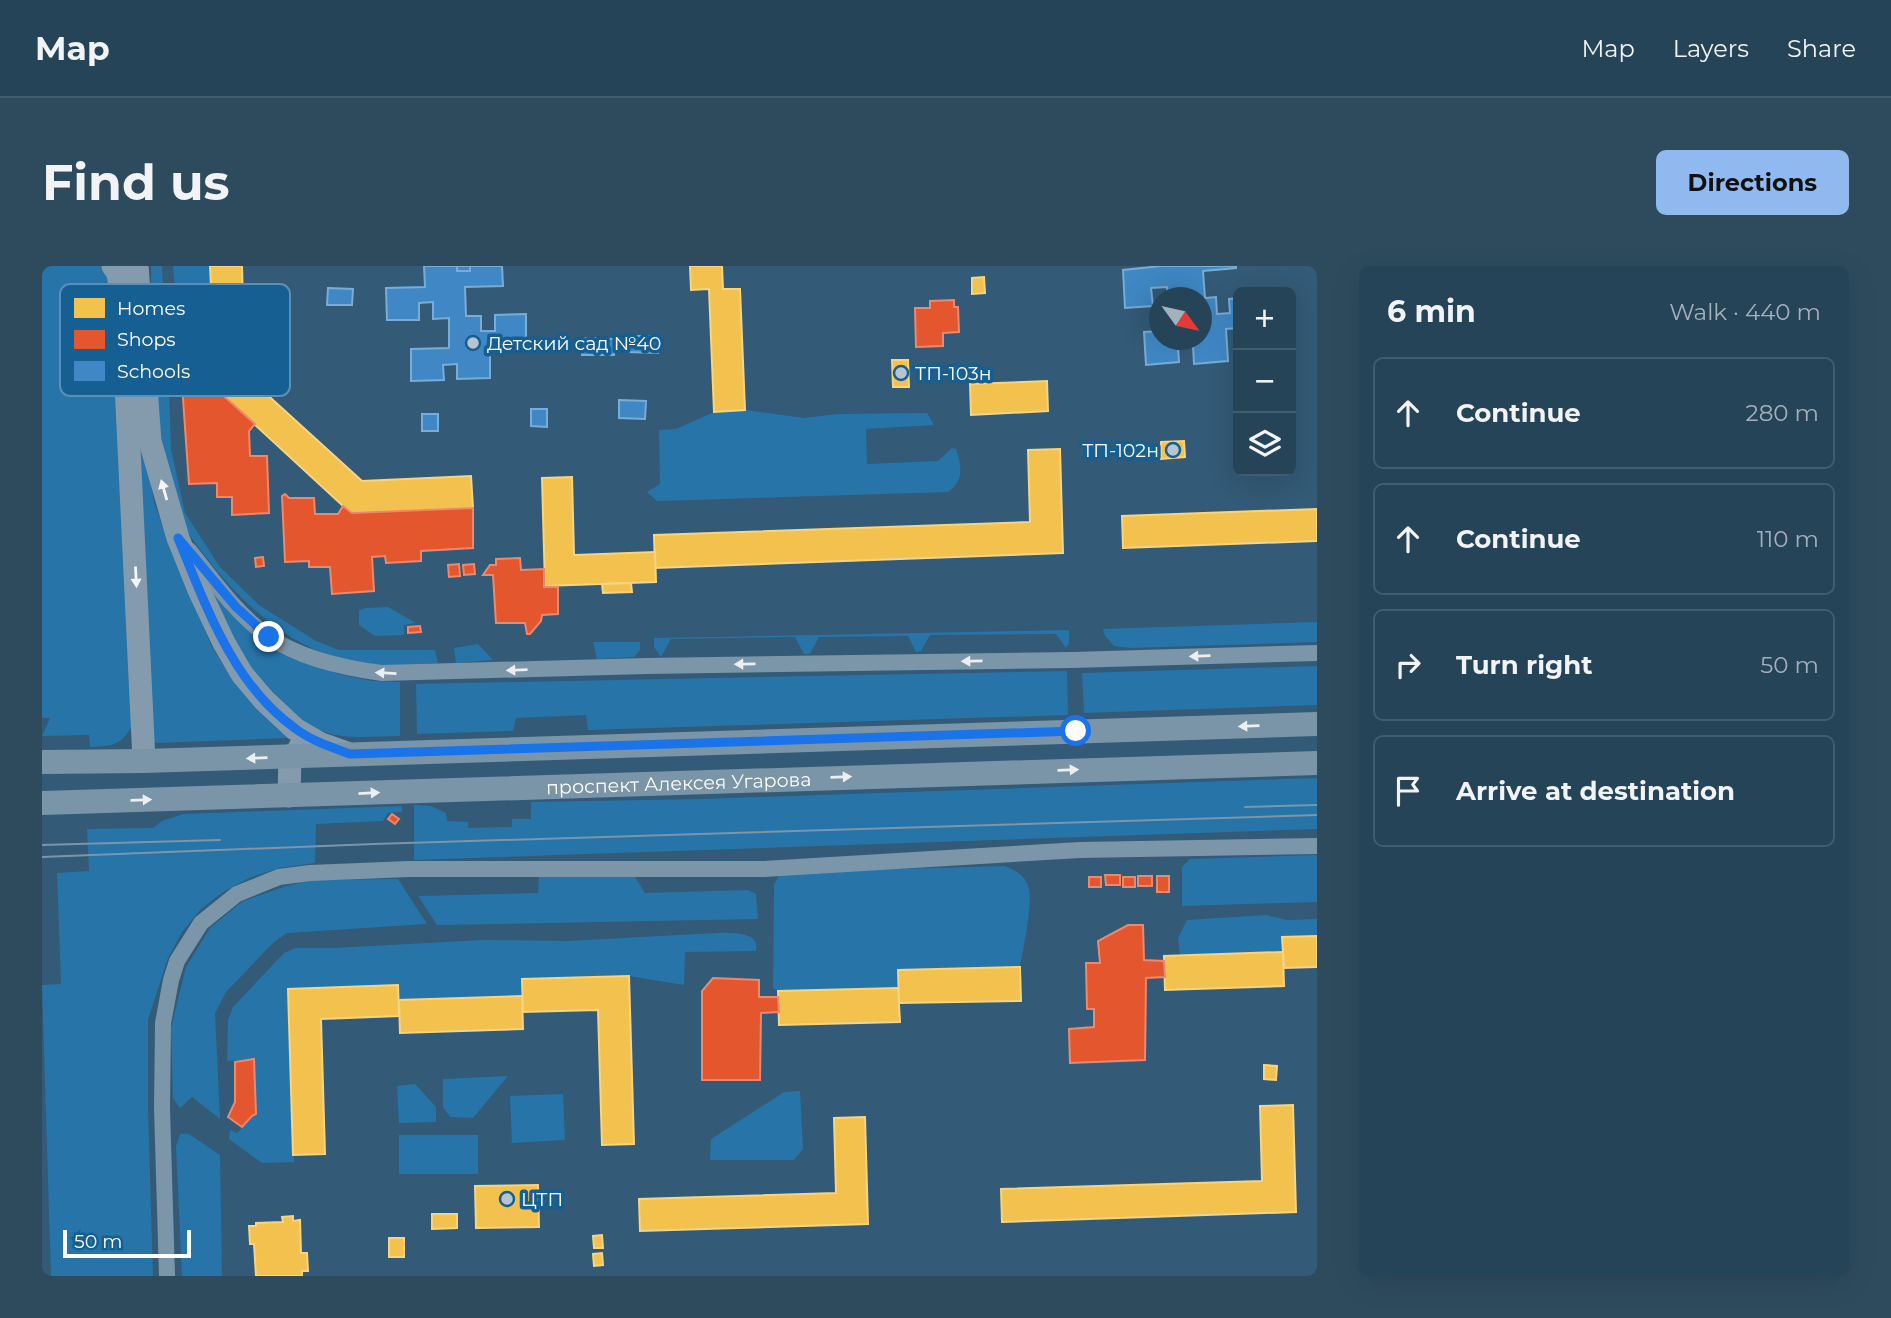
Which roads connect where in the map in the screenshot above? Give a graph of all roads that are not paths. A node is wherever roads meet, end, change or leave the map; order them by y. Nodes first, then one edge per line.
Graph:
1 (113, 266) edge
2 (137, 266) edge
3 (119, 284) edge
4 (138, 284) edge
5 (126, 396) edge
6 (147, 396) edge
7 (178, 538) junction
8 (1317, 653) edge
9 (1317, 724) edge
10 (295, 729) junction
11 (350, 754) junction
12 (290, 757) junction
13 (144, 761) junction
14 (42, 762) edge
15 (1317, 763) edge
16 (289, 796) junction
17 (42, 803) edge
18 (1317, 846) edge
19 (167, 1276) edge

1 -> 3 main road
4 -> 2 main road
5 -> 13 main road
7 -> 6 main road
8 -> 7 street
7 - 10 main road
9 -> 11 main road, проспект Алексея Угарова
10 - 11 main road
10 - 12 main road
11 - 12 main road, проспект Алексея Угарова
12 -> 13 main road, проспект Алексея Угарова
12 - 16 main road
13 - 14 main road, проспект Алексея Угарова
16 -> 15 main road, проспект Алексея Угарова
17 -> 16 main road, проспект Алексея Угарова
18 - 19 street

